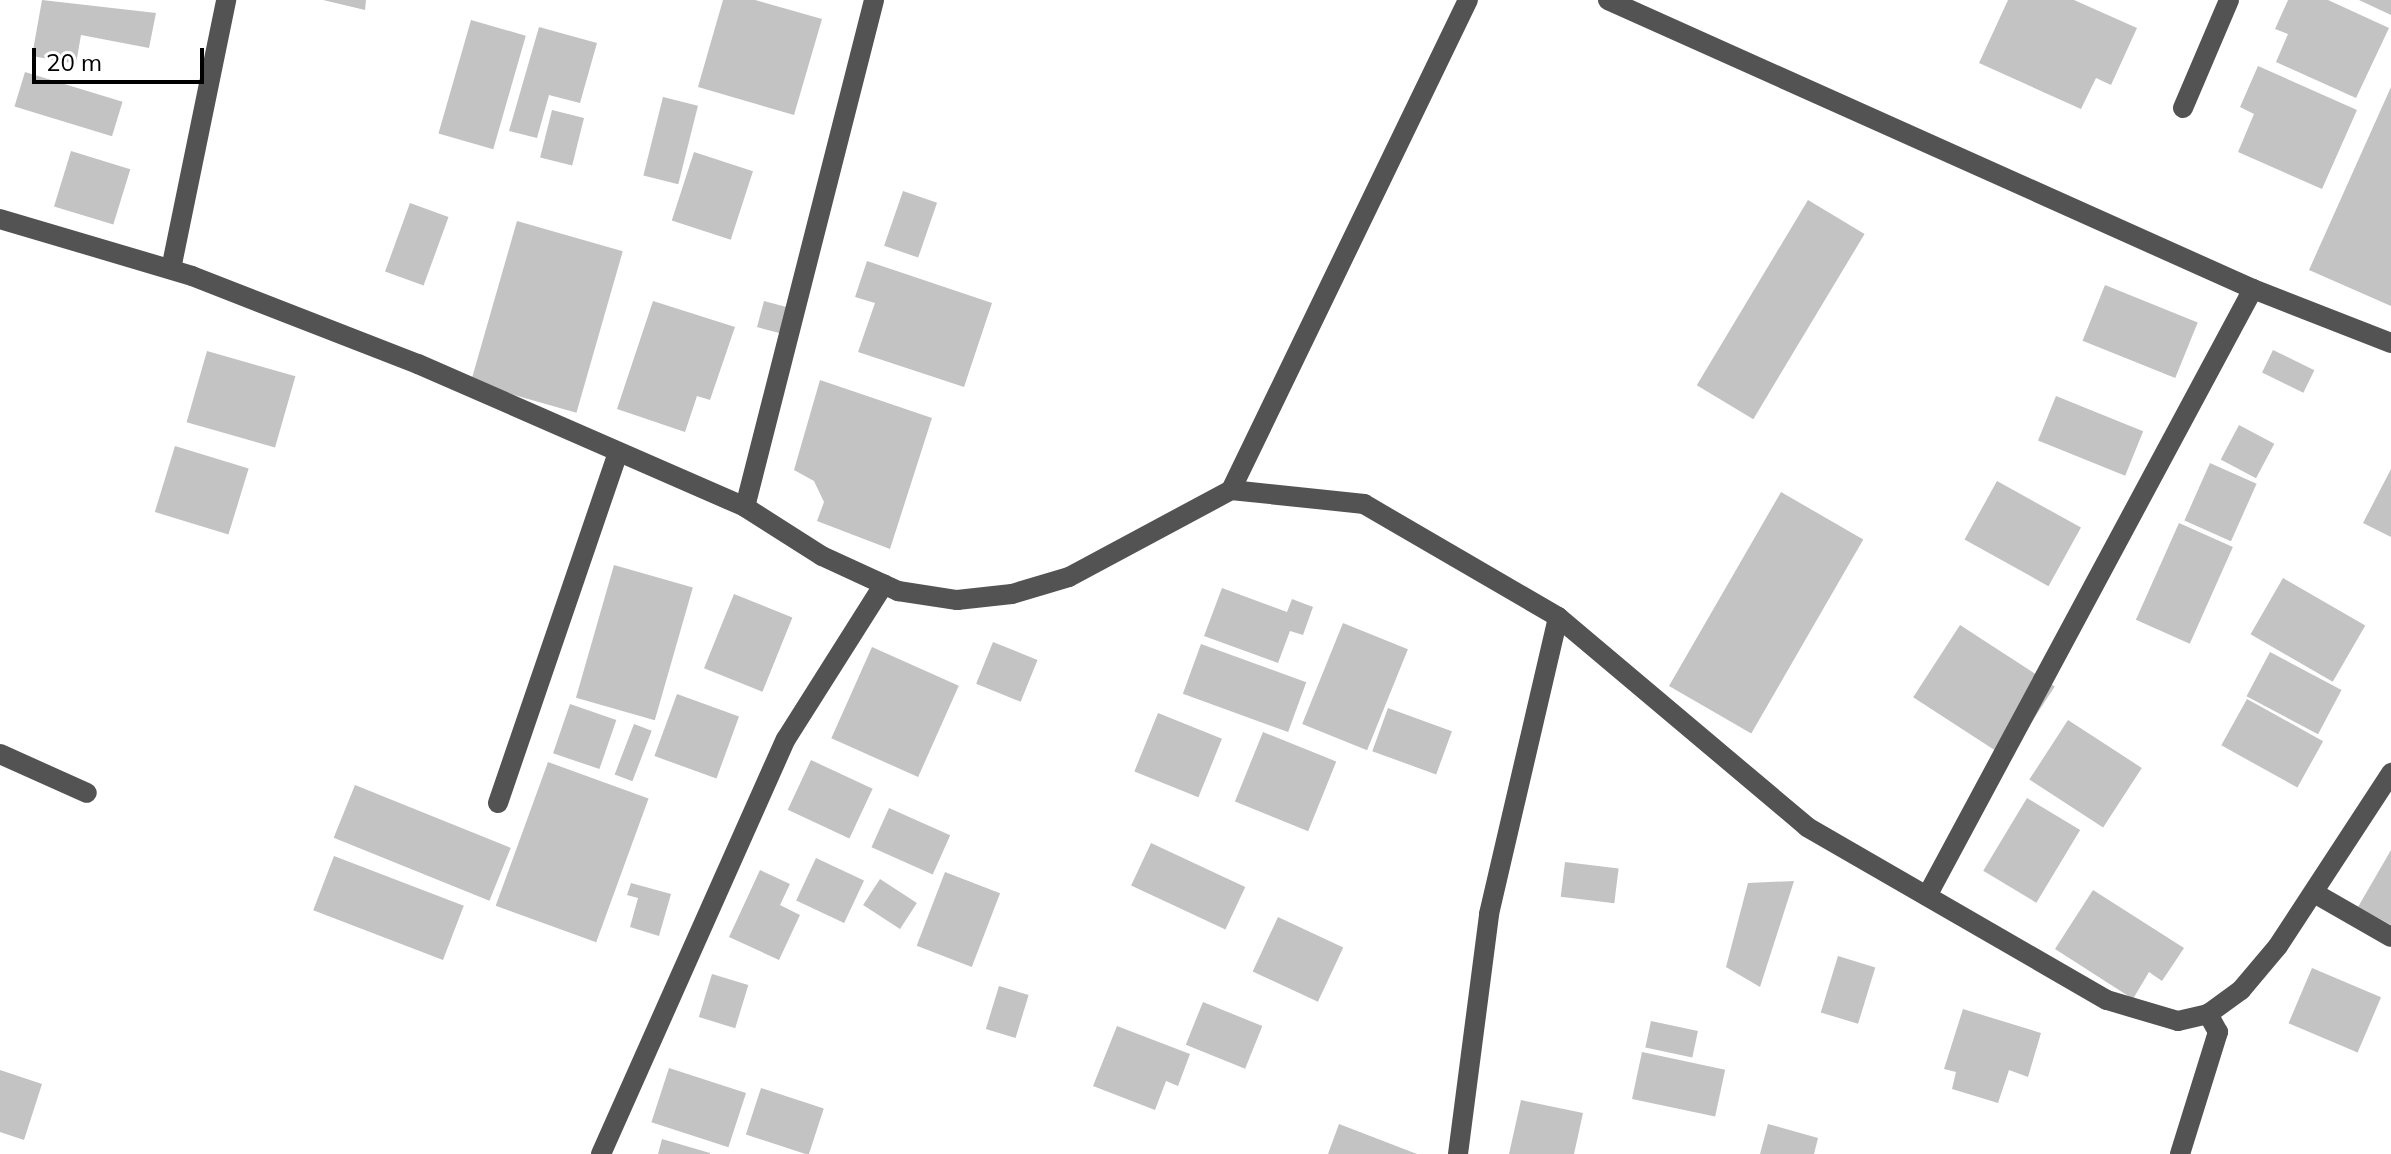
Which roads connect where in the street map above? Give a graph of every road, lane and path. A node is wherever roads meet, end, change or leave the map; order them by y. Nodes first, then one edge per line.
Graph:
1 (226, 0) edge
2 (874, 0) edge
3 (1468, 0) edge
4 (1608, 0) edge
5 (2229, 0) edge
6 (2183, 108) dead end
7 (0, 219) edge
8 (171, 269) junction
9 (2253, 289) junction
10 (2391, 343) edge
11 (618, 453) junction
12 (1231, 490) junction
13 (745, 507) junction
14 (884, 584) junction
15 (1558, 617) junction
16 (0, 754) edge
17 (2391, 773) edge
18 (87, 793) dead end
19 (498, 803) dead end
20 (2316, 894) junction
21 (1927, 896) junction
22 (2391, 937) edge
23 (2208, 1014) junction
24 (601, 1154) edge
25 (1458, 1154) edge
26 (2180, 1154) edge

1 - 8 street
2 - 13 street
3 - 12 street
4 - 9 street
5 - 6 street
7 - 8 street
8 - 11 street
9 - 10 street
9 - 21 street
11 - 13 street
11 - 19 street
12 - 14 street
12 - 15 street
13 - 14 street
14 - 24 street
15 - 21 street
15 - 25 street
16 - 18 street
17 - 20 street
20 - 22 street
20 - 23 street
21 - 23 street
23 - 26 street

